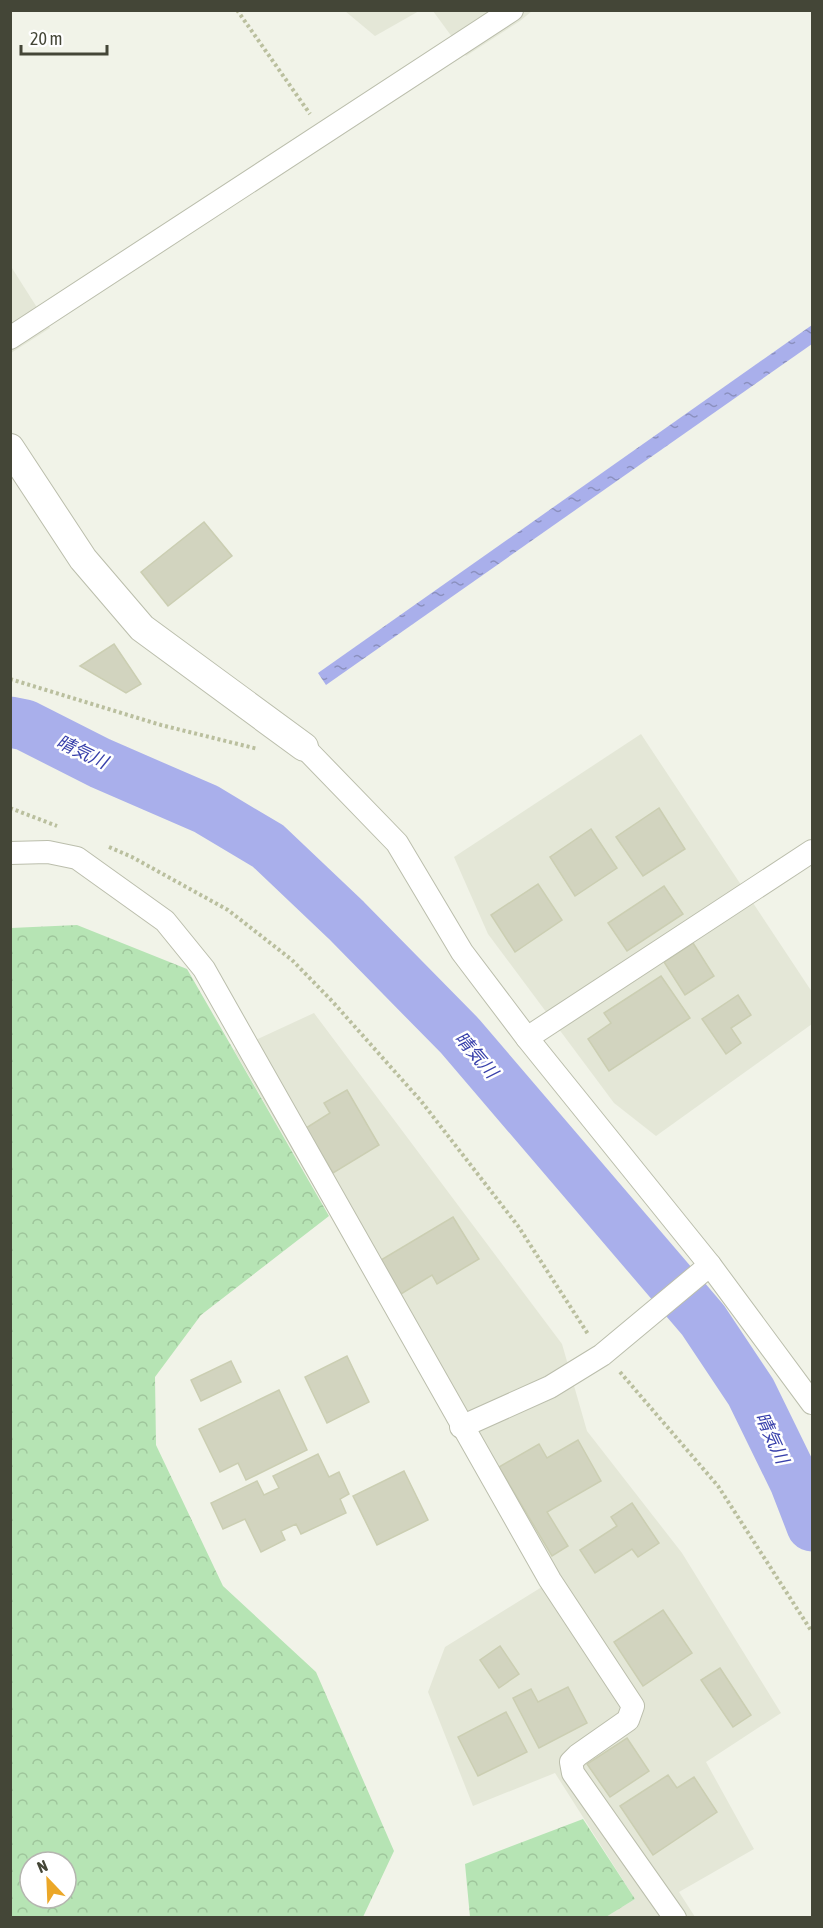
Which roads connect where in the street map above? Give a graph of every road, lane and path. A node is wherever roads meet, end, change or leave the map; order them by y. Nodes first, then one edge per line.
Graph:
1 (237, 10) edge
2 (512, 10) edge
3 (324, 134) junction
4 (10, 338) edge
5 (10, 448) edge
6 (10, 679) edge
7 (304, 747) junction
8 (10, 808) edge
9 (67, 830) dead end
10 (100, 843) dead end
11 (813, 851) edge
12 (10, 853) edge
13 (527, 1038) junction
14 (710, 1265) junction
15 (602, 1355) junction
16 (813, 1403) edge
17 (461, 1427) junction
18 (813, 1632) edge
19 (675, 1917) edge

1 - 3 path
2 - 3 street
3 - 4 street
5 - 7 street
6 - 7 path
7 - 13 street
8 - 9 path
10 - 15 path
11 - 13 street
12 - 17 street
13 - 14 street
14 - 15 street
14 - 16 street
15 - 17 street
15 - 18 path
17 - 19 street

